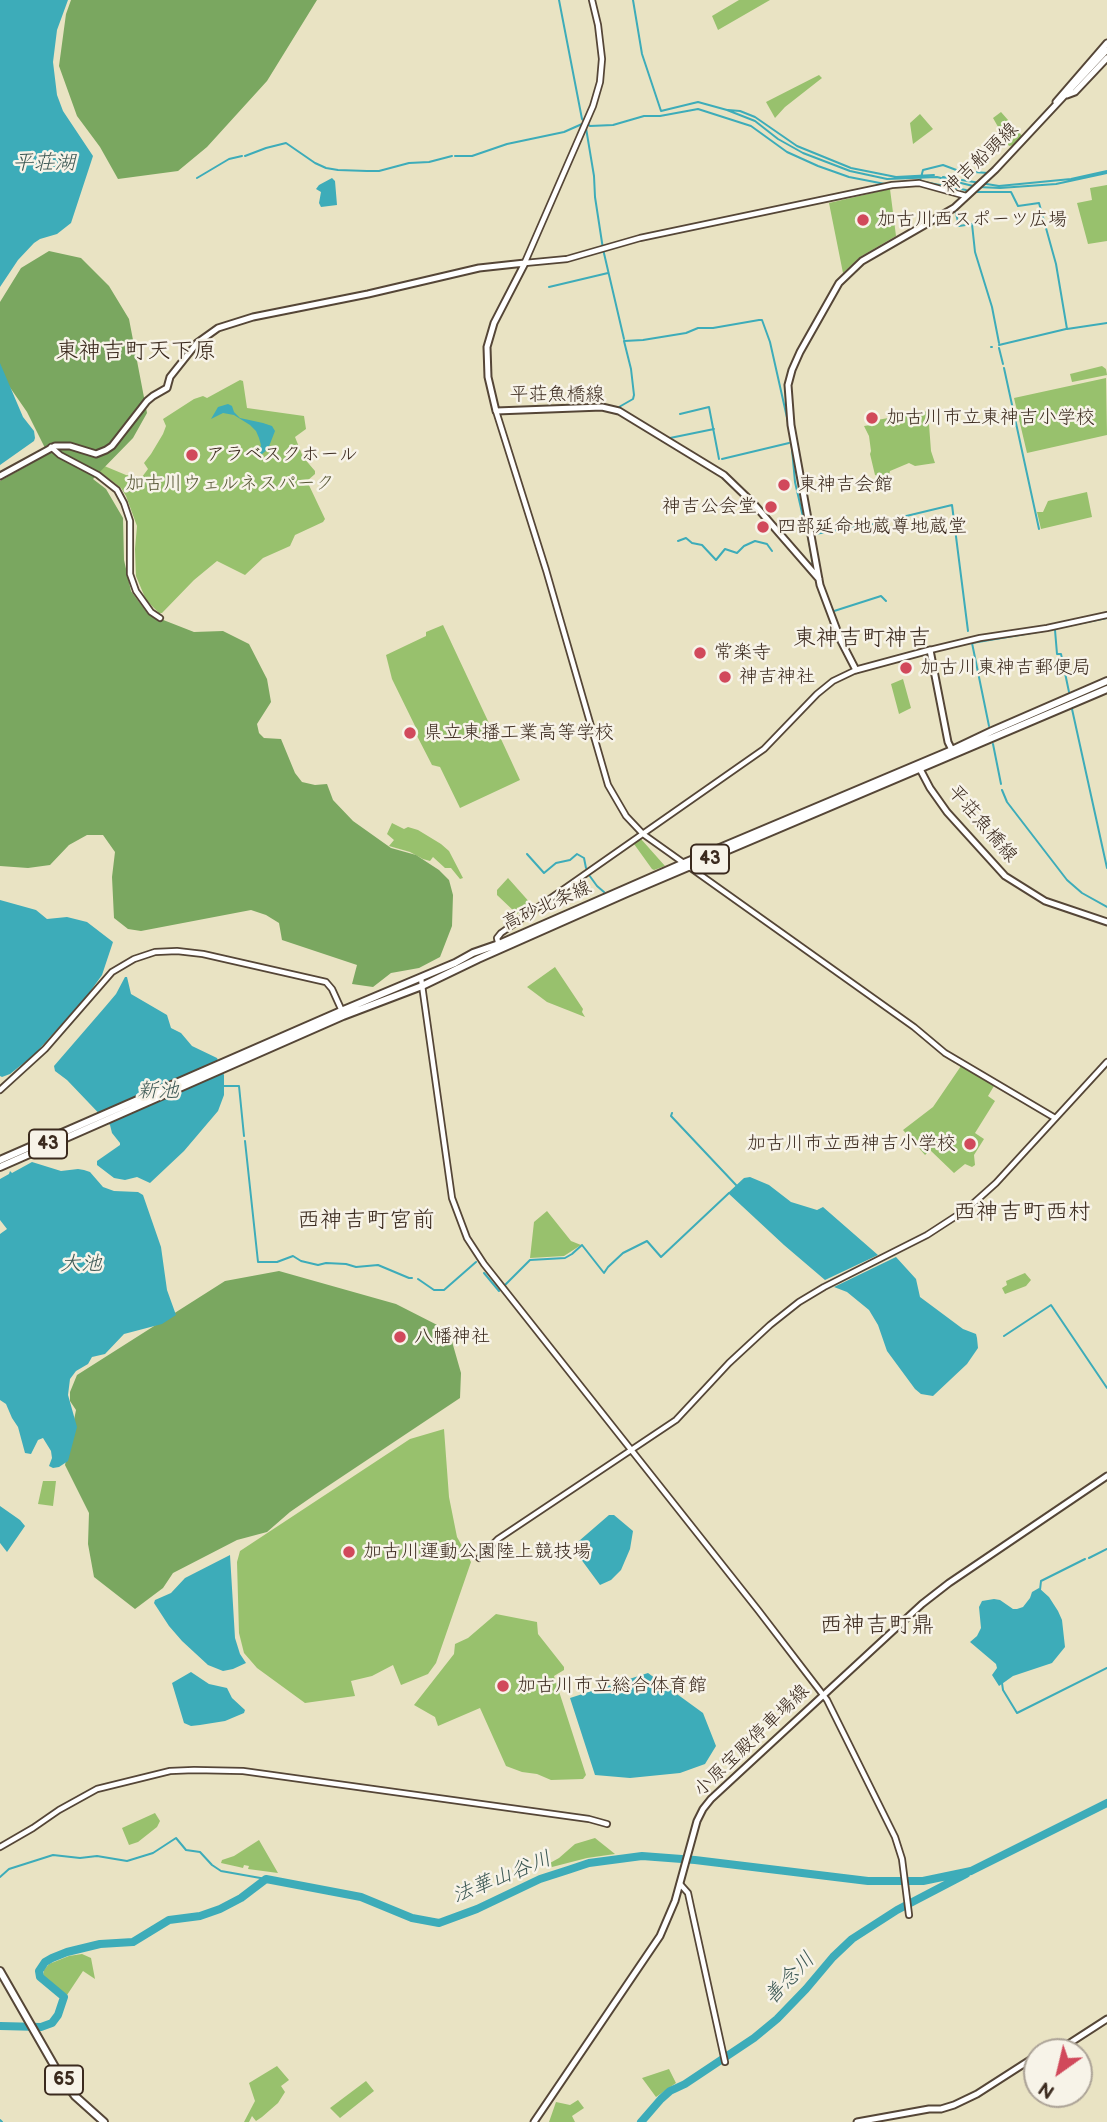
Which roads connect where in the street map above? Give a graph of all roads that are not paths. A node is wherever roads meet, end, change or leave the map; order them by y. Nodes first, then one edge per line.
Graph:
1 (592, 0) edge
2 (1107, 43) edge
3 (1107, 50) edge
4 (1107, 58) edge
5 (1066, 96) junction
6 (1051, 111) junction
7 (967, 196) junction
8 (524, 263) junction
9 (496, 411) junction
10 (71, 446) junction
11 (51, 447) junction
12 (68, 458) junction
13 (0, 476) edge
14 (818, 579) junction
15 (1107, 615) edge
16 (160, 618) dead end
17 (930, 650) junction
18 (856, 670) junction
19 (1107, 681) edge
20 (1107, 689) edge
21 (953, 752) junction
22 (920, 769) junction
23 (643, 834) junction
24 (684, 863) junction
25 (691, 867) junction
26 (1107, 922) edge
27 (500, 947) junction
28 (421, 978) junction
29 (422, 986) junction
30 (342, 1013) junction
31 (1107, 1062) edge
32 (0, 1090) edge
33 (1055, 1118) junction
34 (96, 1120) junction
35 (0, 1160) edge
36 (0, 1167) edge
37 (632, 1451) junction
38 (1107, 1476) edge
39 (479, 1558) dead end
40 (823, 1695) junction
41 (607, 1824) dead end
42 (0, 1847) edge
43 (680, 1884) junction
44 (908, 1913) dead end
45 (0, 1971) edge
46 (1107, 2019) edge
47 (1078, 2038) edge
48 (725, 2062) dead end
49 (1023, 2064) edge
50 (104, 2122) edge
51 (534, 2122) edge
52 (857, 2122) edge

1 - 8 street
2 - 6 main road
3 - 5 main road, 神吉船頭線
4 - 5 main road
5 - 6 main road, 神吉船頭線
6 - 7 main road, 神吉船頭線
7 - 8 street
7 - 14 main road, 神吉船頭線
8 - 9 main road, 平荘魚橋線
8 - 10 main road
9 - 14 main road, 平荘魚橋線
9 - 23 street
10 - 11 main road
10 - 12 street
11 - 12 street
11 - 13 main road
12 - 16 street
14 - 18 main road, 平荘魚橋線
15 - 17 street
17 - 18 main road
17 - 21 main road
18 - 23 street
19 - 21 main road, 高砂北条線 / 43
20 - 21 main road, 高砂北条線 / 43
21 - 22 main road, 高砂北条線 / 43
21 - 24 main road, 高砂北条線 / 43
22 - 25 main road, 高砂北条線 / 43
22 - 26 main road, 平荘魚橋線
23 - 24 street
23 - 27 street
24 - 25 street
24 - 27 main road, 高砂北条線 / 43
25 - 27 main road, 高砂北条線 / 43
25 - 33 street
27 - 28 main road, 高砂北条線 / 43
27 - 29 main road, 高砂北条線 / 43
28 - 29 street
28 - 30 main road, 高砂北条線 / 43
29 - 30 main road, 高砂北条線 / 43
29 - 37 street
30 - 32 street
30 - 34 main road, 高砂北条線 / 43
31 - 33 street
33 - 37 street
34 - 35 main road, 高砂北条線 / 43
34 - 36 main road, 高砂北条線 / 43
37 - 39 street
37 - 40 street
38 - 40 main road, 小原宝殿停車場線
40 - 43 main road, 小原宝殿停車場線
40 - 44 street
41 - 42 street
43 - 48 street
43 - 51 main road, 小原宝殿停車場線
45 - 50 main road, 65
46 - 47 main road
49 - 52 main road

